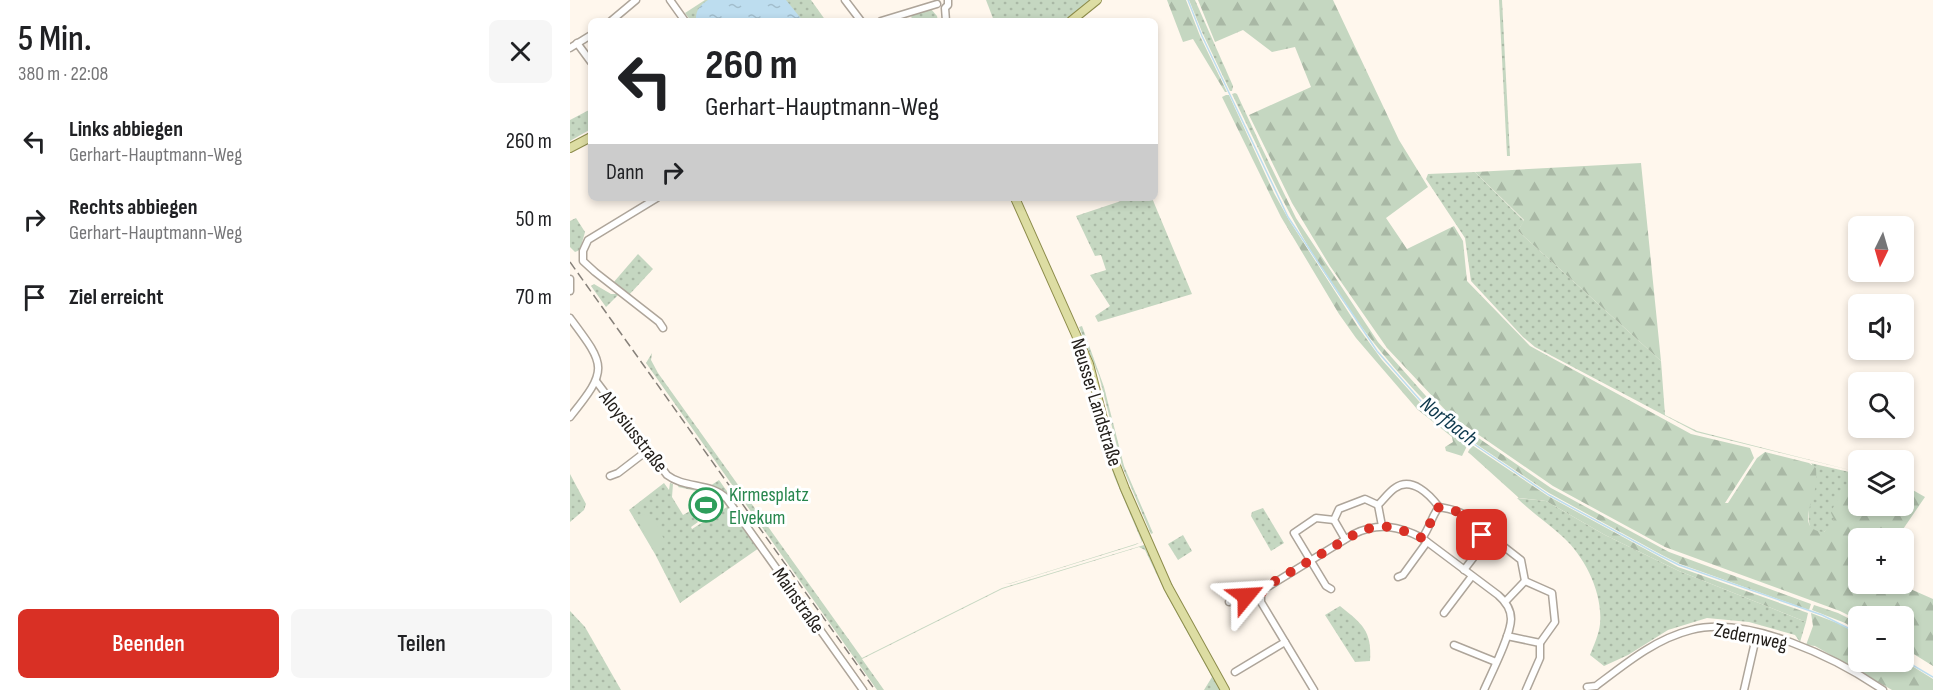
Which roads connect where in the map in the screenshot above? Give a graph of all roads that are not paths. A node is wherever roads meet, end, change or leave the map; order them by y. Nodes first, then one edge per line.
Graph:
1 (636, 0) edge
2 (670, 0) edge
3 (950, 0) edge
4 (1097, 0) edge
5 (847, 1) edge
6 (937, 2) edge
7 (945, 8) junction
8 (618, 18) edge
9 (683, 18) edge
10 (859, 18) edge
11 (890, 18) edge
12 (946, 18) edge
13 (1075, 18) edge
14 (588, 38) edge
15 (577, 43) junction
16 (570, 48) edge
17 (588, 58) edge
18 (588, 139) edge
19 (570, 148) edge
20 (652, 201) edge
21 (1016, 201) edge
22 (570, 279) edge
23 (570, 291) edge
24 (570, 318) edge
25 (663, 328) dead end
26 (596, 381) junction
27 (570, 417) edge
28 (648, 450) junction
29 (610, 476) dead end
30 (1378, 505) junction
31 (1439, 507) junction
32 (735, 510) joint
33 (1334, 520) junction
34 (1382, 526) junction
35 (1345, 539) junction
36 (1424, 540) junction
37 (1483, 545) junction
38 (1310, 560) junction
39 (1464, 570) junction
40 (1472, 576) junction
41 (1398, 577) dead end
42 (1525, 580) junction
43 (1331, 589) dead end
44 (1260, 596) junction
45 (1229, 602) dead end
46 (1505, 603) junction
47 (1444, 613) dead end
48 (1757, 633) junction
49 (1507, 636) junction
50 (1285, 642) junction
51 (1540, 644) junction
52 (1454, 645) dead end
53 (1496, 662) junction
54 (1235, 672) dead end
55 (1587, 687) dead end
56 (1485, 688) edge
57 (863, 690) edge
58 (1226, 690) edge
59 (1314, 690) edge
60 (1495, 690) edge
61 (1526, 690) edge
62 (1744, 690) edge
63 (1883, 690) edge

1 - 8 street
2 - 9 street
3 - 7 street
4 - 13 main road
5 - 10 street
6 - 7 street
6 - 11 street
7 - 12 street
14 - 15 street
15 - 16 street
15 - 17 street
18 - 19 main road
20 - 25 street
21 - 58 main road, Neusser Landstraße
22 - 23 street
24 - 26 street
26 - 27 street
26 - 28 street, Aloysiusstraße
28 - 29 street
28 - 32 street, Aloysiusstraße
30 - 31 street
30 - 33 street
30 - 34 street
31 - 36 street
31 - 37 street
32 - 57 street, Mainstraße
33 - 35 street
33 - 38 street
34 - 35 street
34 - 36 street
35 - 38 street
36 - 39 street
36 - 41 street
37 - 39 street
37 - 42 street
38 - 43 street
38 - 44 street
39 - 40 street
40 - 46 street
40 - 47 street
42 - 46 street
42 - 51 street
44 - 45 street
44 - 50 street
46 - 49 street
48 - 55 street, Zedernweg
48 - 62 street
48 - 63 street, Zedernweg
49 - 51 street
49 - 53 street
50 - 54 street
50 - 59 street
51 - 61 street
52 - 53 street
53 - 56 street
56 - 60 street

